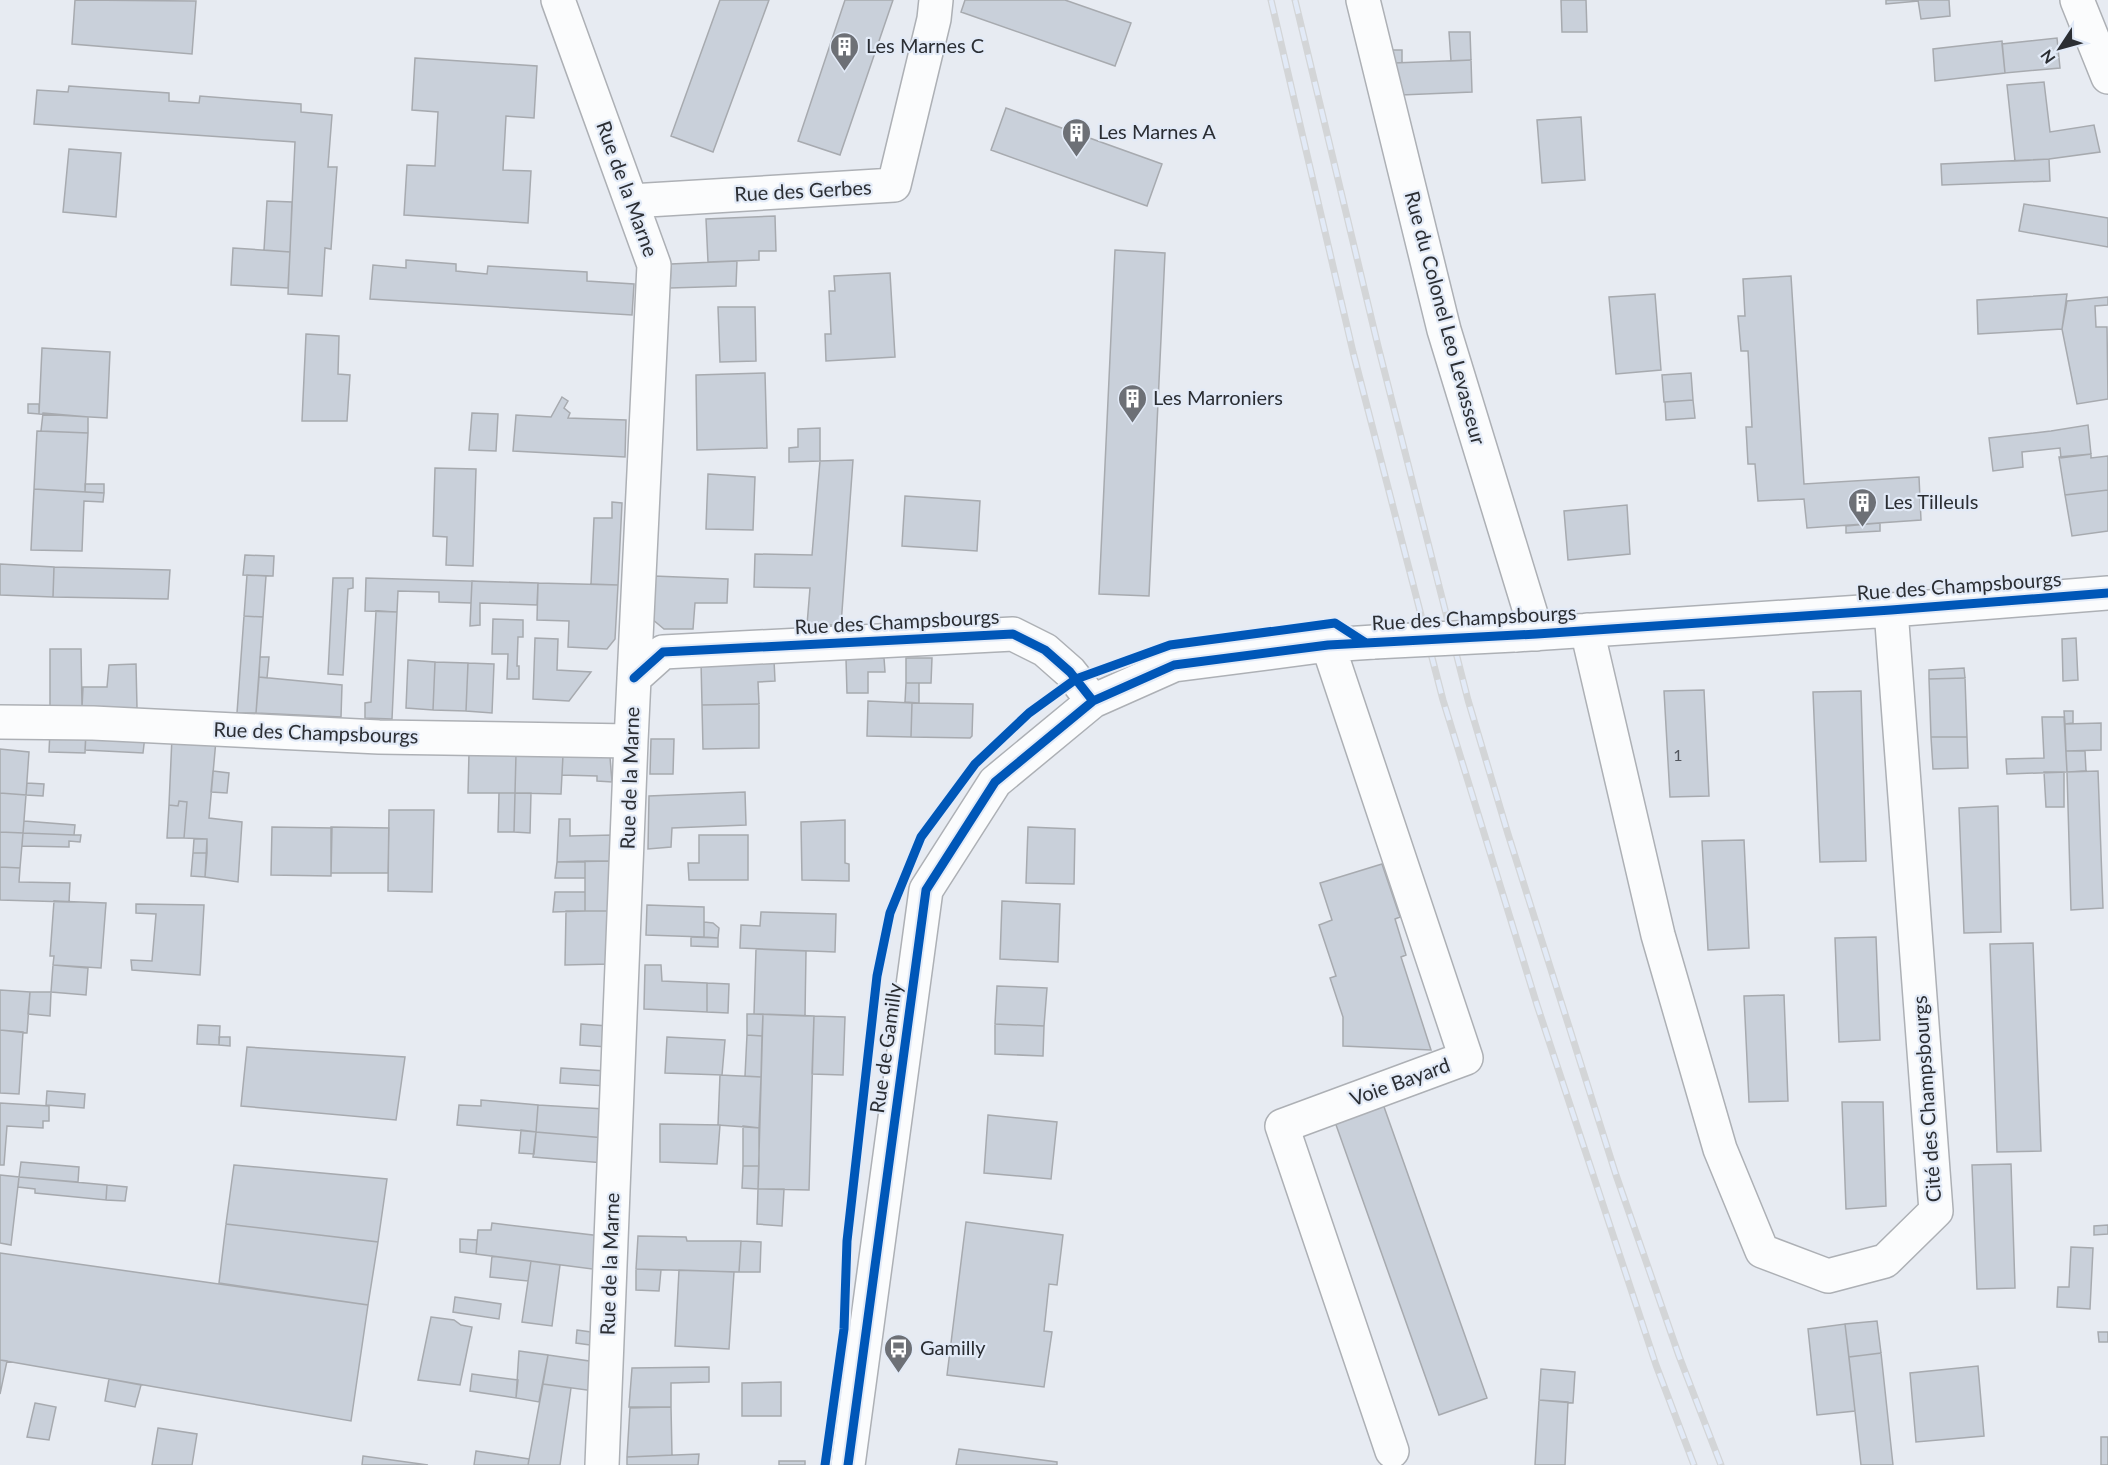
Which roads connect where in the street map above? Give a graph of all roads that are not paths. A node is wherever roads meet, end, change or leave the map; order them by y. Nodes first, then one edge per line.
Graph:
1 (558, 0) edge
2 (936, 0) edge
3 (1363, 0) edge
4 (2077, 0) edge
5 (2108, 77) edge
6 (631, 201) junction
7 (2108, 593) edge
8 (1891, 610) junction
9 (1587, 630) junction
10 (1526, 635) junction
11 (1328, 645) junction
12 (634, 678) junction
13 (1093, 701) junction
14 (0, 722) edge
15 (631, 741) junction
16 (1392, 1451) dead end
17 (602, 1465) edge
18 (848, 1465) edge

1 - 6 street, Rue de la Marne
2 - 6 street, Rue des Gerbes
3 - 10 street, Rue du Colonel Leo Levasseur
4 - 5 street
6 - 12 street, Rue de la Marne
7 - 8 street, Rue des Champsbourgs
8 - 9 street, Rue des Champsbourgs
8 - 9 street, Cité des Champsbourgs
9 - 10 street, Rue des Champsbourgs
10 - 11 street, Rue des Champsbourgs, bridge
11 - 13 street, Rue des Champsbourgs
11 - 16 street, Voie Bayard
12 - 13 street, Rue des Champsbourgs
12 - 15 street, Rue de la Marne
13 - 18 street, Rue de Gamilly
14 - 15 street, Rue des Champsbourgs
15 - 17 street, Rue de la Marne

